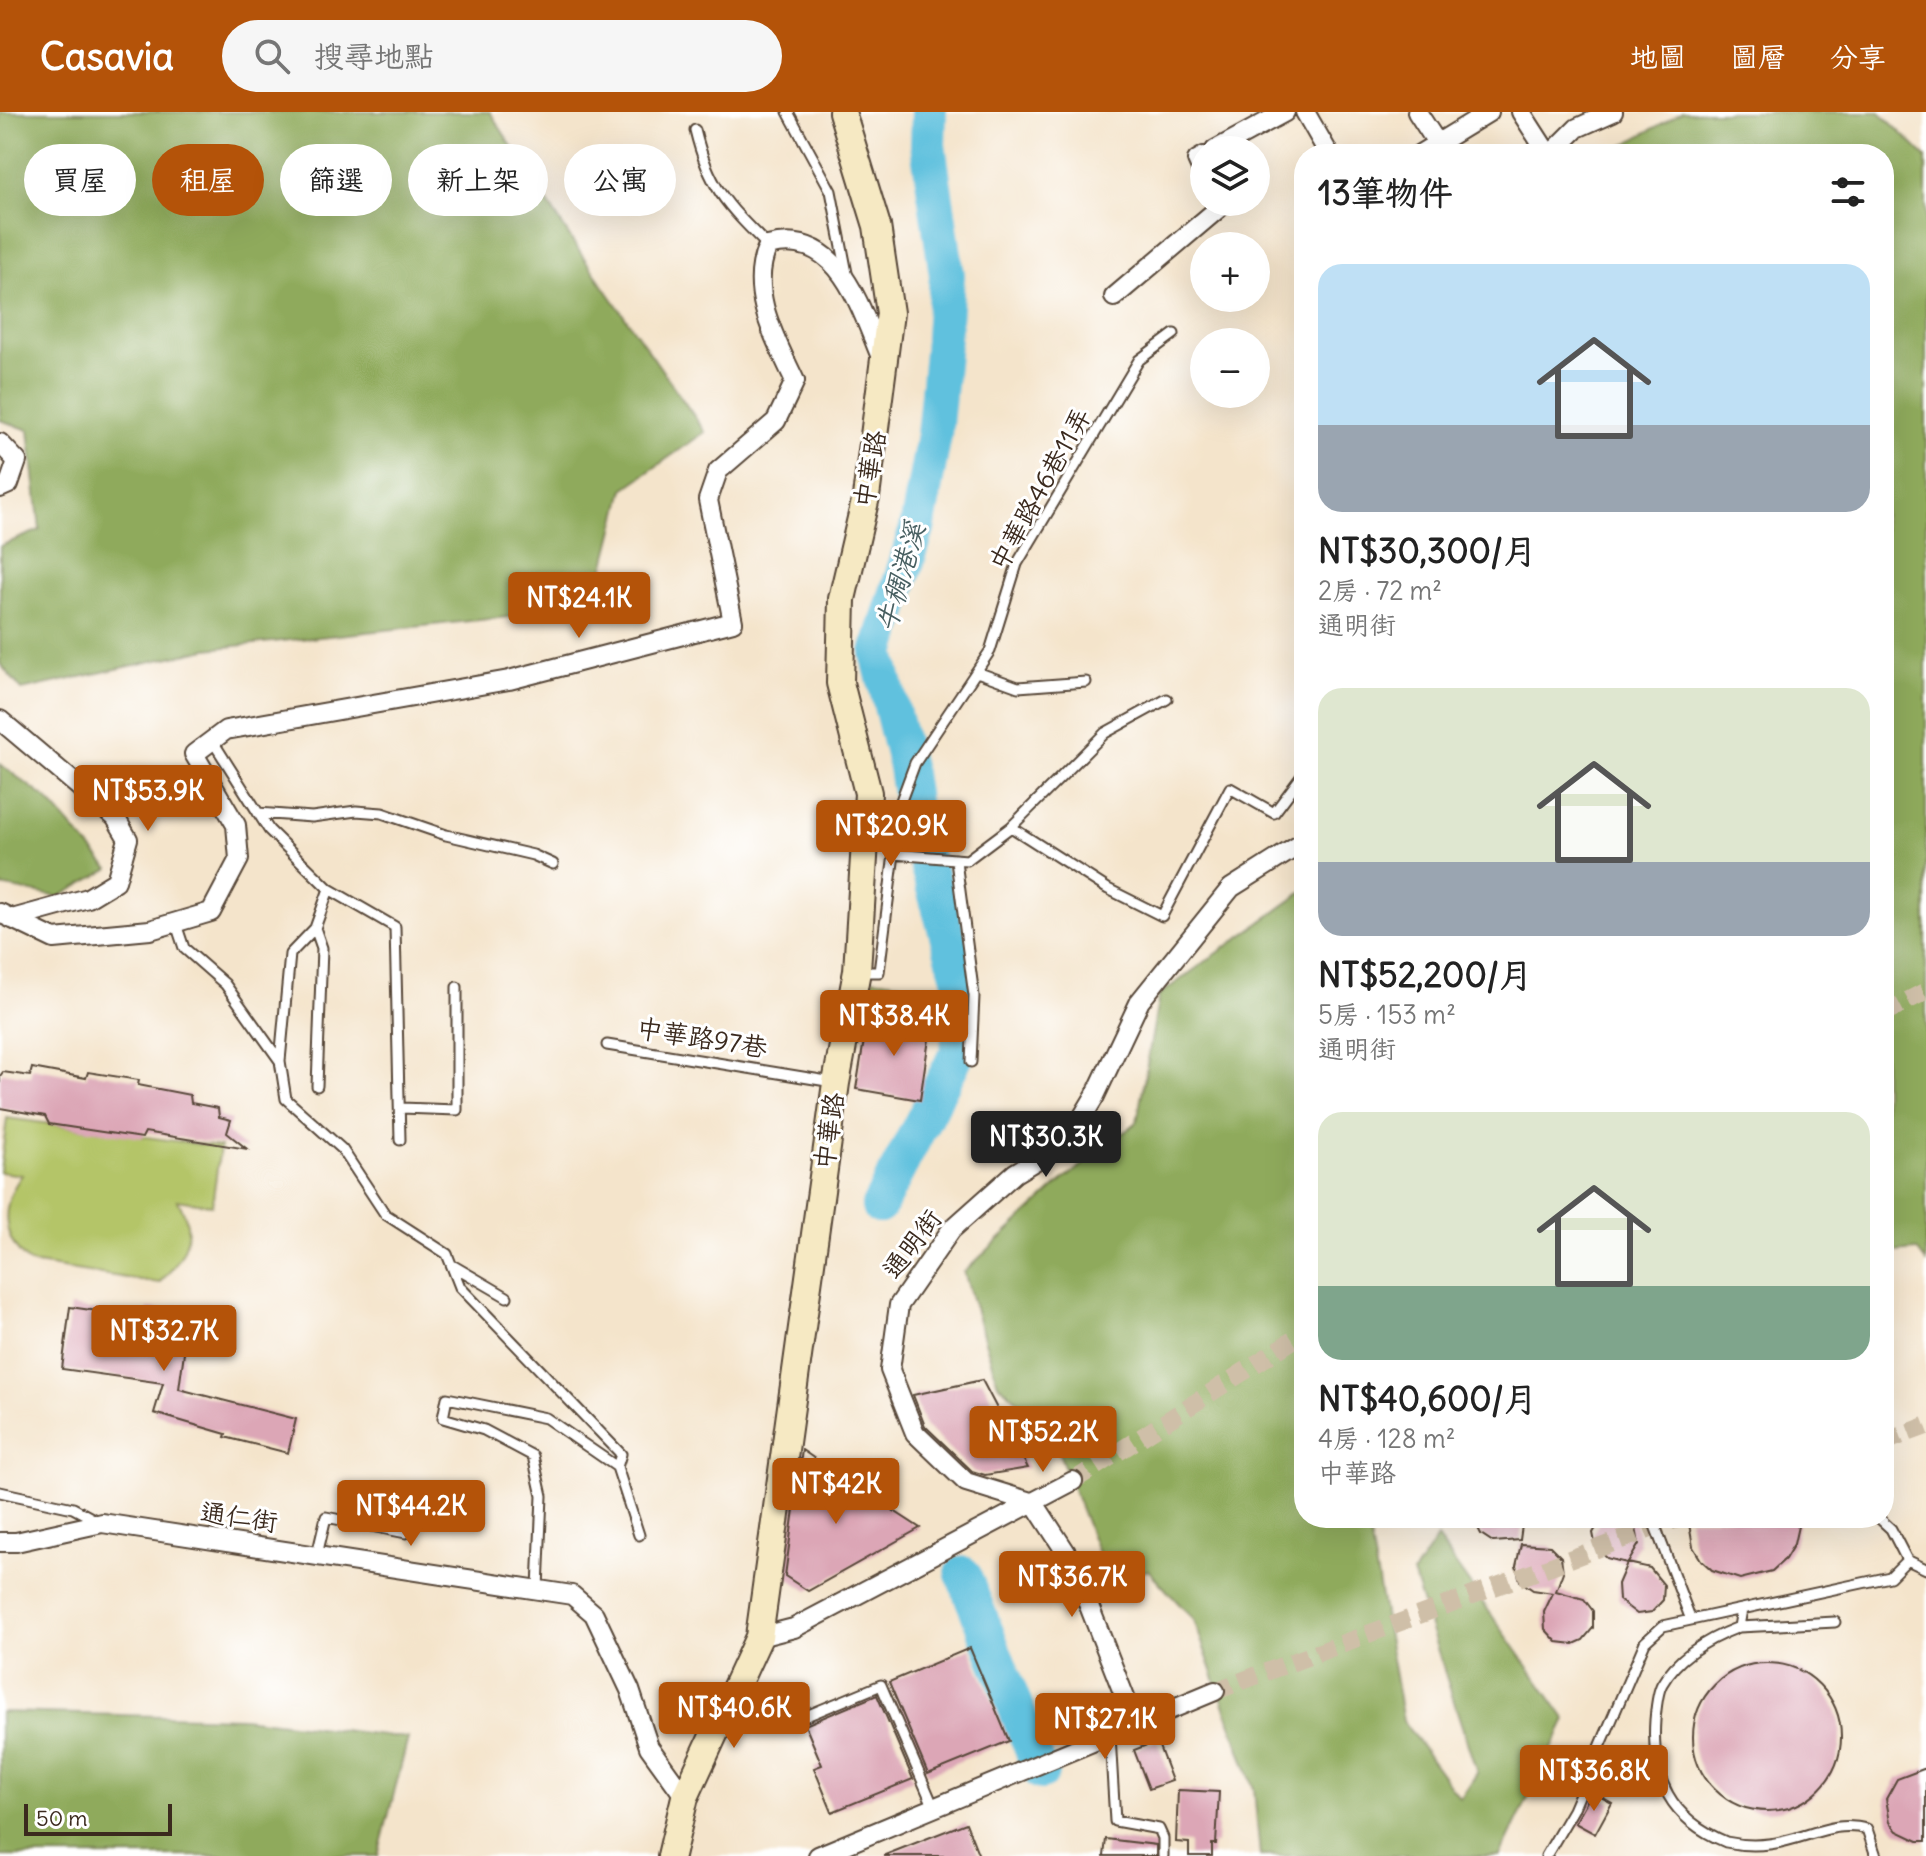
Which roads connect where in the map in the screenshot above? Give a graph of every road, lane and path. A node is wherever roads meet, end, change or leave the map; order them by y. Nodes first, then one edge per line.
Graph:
1 (788, 112) edge
2 (842, 112) edge
3 (1285, 112) edge
4 (1305, 112) edge
5 (1417, 112) edge
6 (1489, 112) edge
7 (1521, 112) edge
8 (1613, 112) edge
9 (695, 130) dead end
10 (1241, 136) edge
11 (1323, 144) edge
12 (1438, 144) edge
13 (1447, 144) edge
14 (1543, 144) edge
15 (1560, 144) edge
16 (1210, 216) edge
17 (768, 246) junction
18 (847, 277) junction
19 (1114, 297) dead end
20 (1174, 334) dead end
21 (885, 368) junction
22 (0, 443) edge
23 (0, 488) edge
24 (977, 672) junction
25 (1086, 682) dead end
26 (1167, 699) dead end
27 (0, 720) edge
28 (211, 739) junction
29 (1294, 786) edge
30 (258, 813) junction
31 (1011, 827) junction
32 (1294, 848) edge
33 (899, 855) junction
34 (952, 860) junction
35 (553, 864) dead end
36 (329, 889) junction
37 (6, 916) edge
38 (176, 924) junction
39 (315, 928) junction
40 (857, 971) junction
41 (457, 987) dead end
42 (607, 1045) dead end
43 (280, 1061) junction
44 (971, 1062) dead end
45 (836, 1083) junction
46 (317, 1086) dead end
47 (401, 1108) junction
48 (400, 1140) dead end
49 (452, 1265) junction
50 (507, 1297) dead end
51 (617, 1467) junction
52 (1073, 1481) tunnel mouth
53 (0, 1492) edge
54 (1034, 1503) junction
55 (102, 1523) junction
56 (1656, 1528) edge
57 (1890, 1528) edge
58 (406, 1533) dead end
59 (639, 1535) dead end
60 (0, 1542) edge
61 (317, 1555) junction
62 (1907, 1560) junction
63 (1926, 1569) edge
64 (538, 1588) junction
65 (1742, 1609) junction
66 (1691, 1620) junction
67 (1835, 1622) dead end
68 (1739, 1627) junction
69 (759, 1637) junction
70 (1215, 1691) tunnel mouth
71 (799, 1719) dead end
72 (1135, 1723) junction
73 (1110, 1736) junction
74 (685, 1797) junction
75 (935, 1810) junction
76 (671, 1856) edge
77 (818, 1856) edge
78 (1163, 1856) edge
79 (1546, 1856) edge
80 (1876, 1856) edge

1 - 18 lane
2 - 21 street, 中華路
3 - 10 street
4 - 11 street
5 - 12 street
6 - 13 street
7 - 14 street
8 - 15 street
9 - 17 lane
16 - 19 street
17 - 18 street
17 - 28 street
18 - 21 street
20 - 24 lane, 中華路46巷11弄
21 - 40 street, 中華路
22 - 23 street
24 - 25 lane
24 - 33 lane, 中華路46巷11弄
26 - 31 lane
27 - 37 street
28 - 30 lane
28 - 38 street
29 - 31 lane
30 - 35 lane
30 - 36 lane
31 - 34 lane
32 - 54 street, 通明街
33 - 34 lane
33 - 40 lane, 中華路46巷11弄
34 - 44 lane
36 - 39 lane
36 - 47 lane
37 - 38 street
38 - 43 lane
39 - 43 lane
39 - 46 lane
40 - 45 street, 中華路
41 - 47 lane
42 - 45 lane, 中華路97巷
43 - 49 lane
45 - 69 street, 中華路
47 - 48 lane
49 - 50 lane
49 - 51 lane
51 - 59 lane
51 - 64 lane
52 - 54 street
53 - 55 lane
54 - 69 street
54 - 72 street
55 - 60 street, 通仁街
55 - 61 street, 通仁街
56 - 66 lane
57 - 62 lane
58 - 61 lane
61 - 64 street, 通仁街
62 - 63 lane
62 - 65 lane
64 - 74 street, 通仁街
65 - 66 lane
65 - 68 lane
66 - 79 lane
67 - 68 lane
68 - 80 lane
69 - 74 street, 中華路
70 - 72 street
71 - 75 lane
72 - 73 street
73 - 75 street
73 - 78 lane
74 - 76 street, 中華路
75 - 77 street

